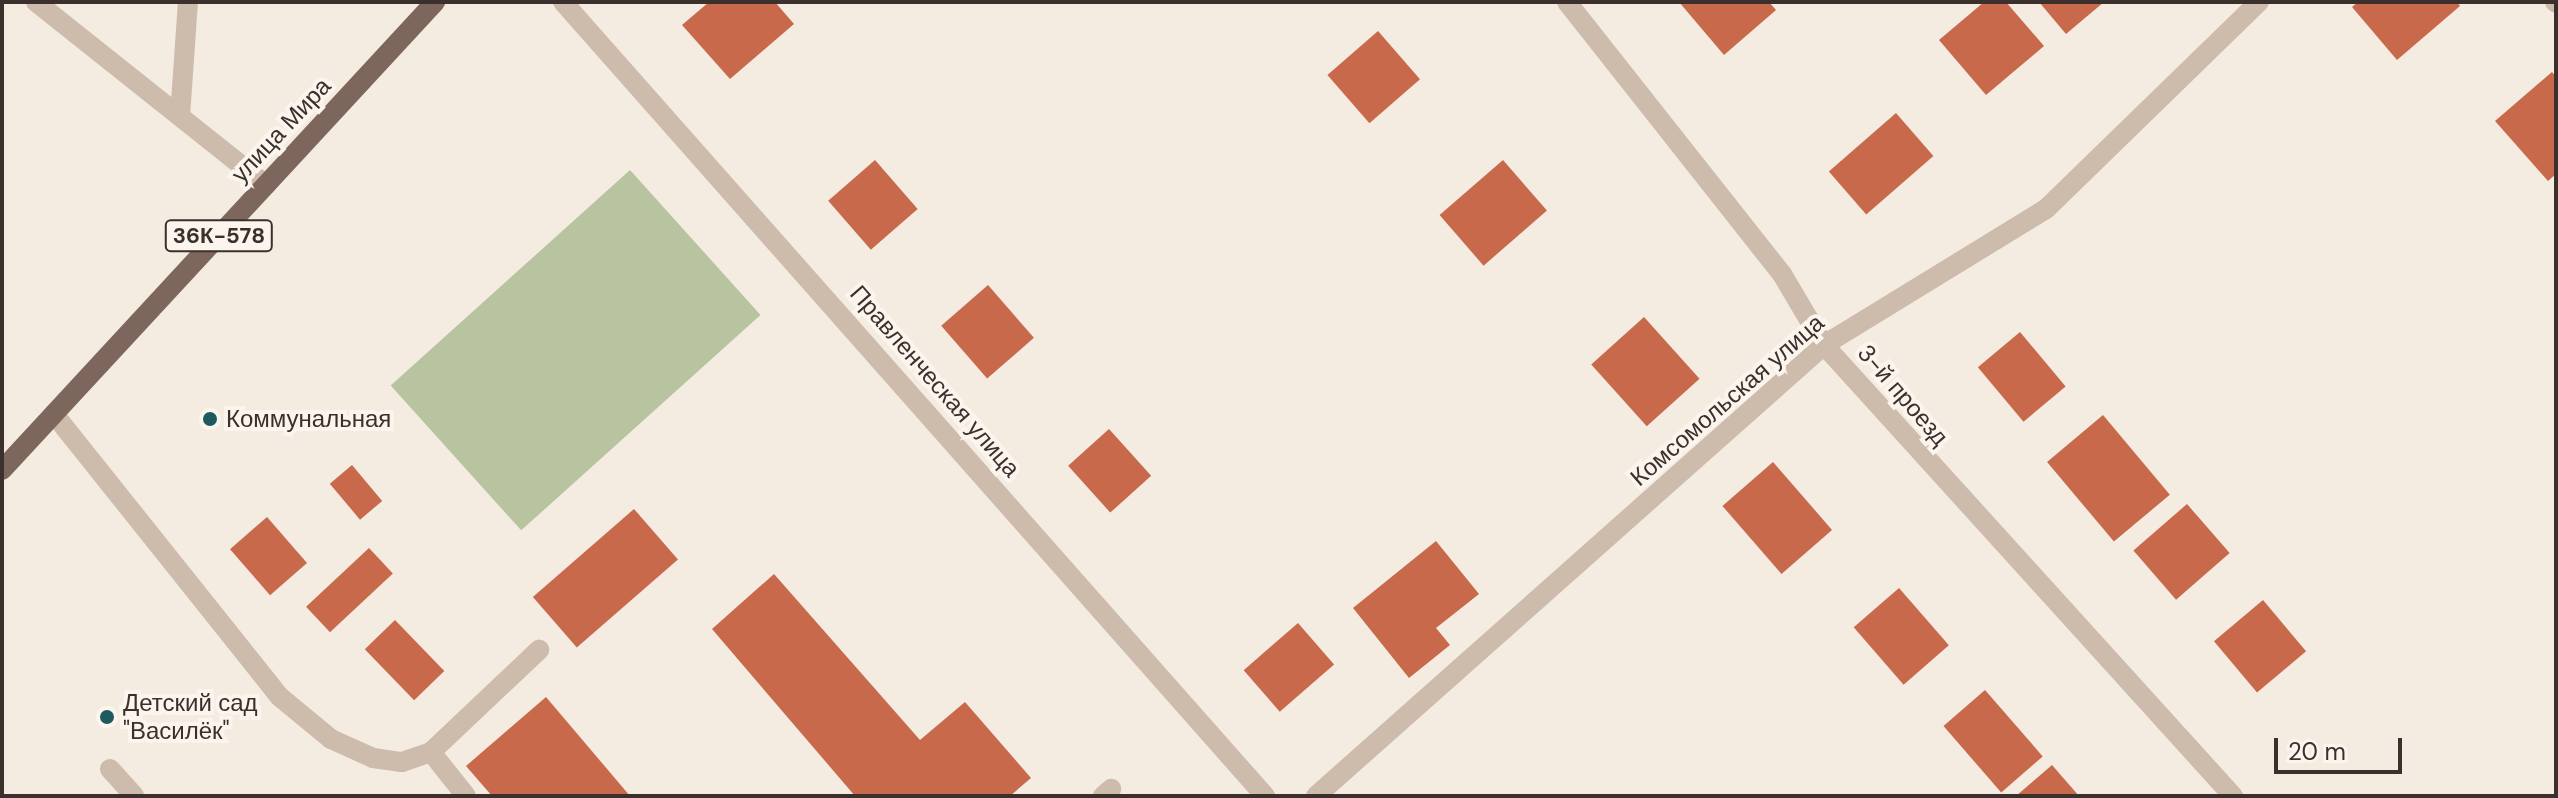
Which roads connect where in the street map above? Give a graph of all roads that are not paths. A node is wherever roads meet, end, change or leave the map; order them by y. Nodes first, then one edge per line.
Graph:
1 (36, 2) edge
2 (188, 2) edge
3 (435, 2) edge
4 (563, 2) edge
5 (1567, 2) edge
6 (2259, 2) edge
7 (180, 116) junction
8 (266, 185) junction
9 (1824, 345) junction
10 (54, 414) junction
11 (2, 470) edge
12 (539, 650) dead end
13 (431, 752) junction
14 (110, 769) dead end
15 (134, 796) edge
16 (466, 796) edge
17 (1265, 796) edge
18 (1316, 796) edge
19 (2233, 796) edge

1 - 7 street
2 - 7 street
3 - 8 main road, улица Мира / 36К-578
4 - 17 street, Правленческая улица
5 - 9 street, 3-й проезд
6 - 9 street, Комсомольская улица
7 - 8 street
8 - 10 main road, улица Мира / 36К-578
9 - 18 street, Комсомольская улица
9 - 19 street, 3-й проезд
10 - 11 main road, улица Мира / 36К-578
10 - 13 street
12 - 13 street
13 - 16 street
14 - 15 street

